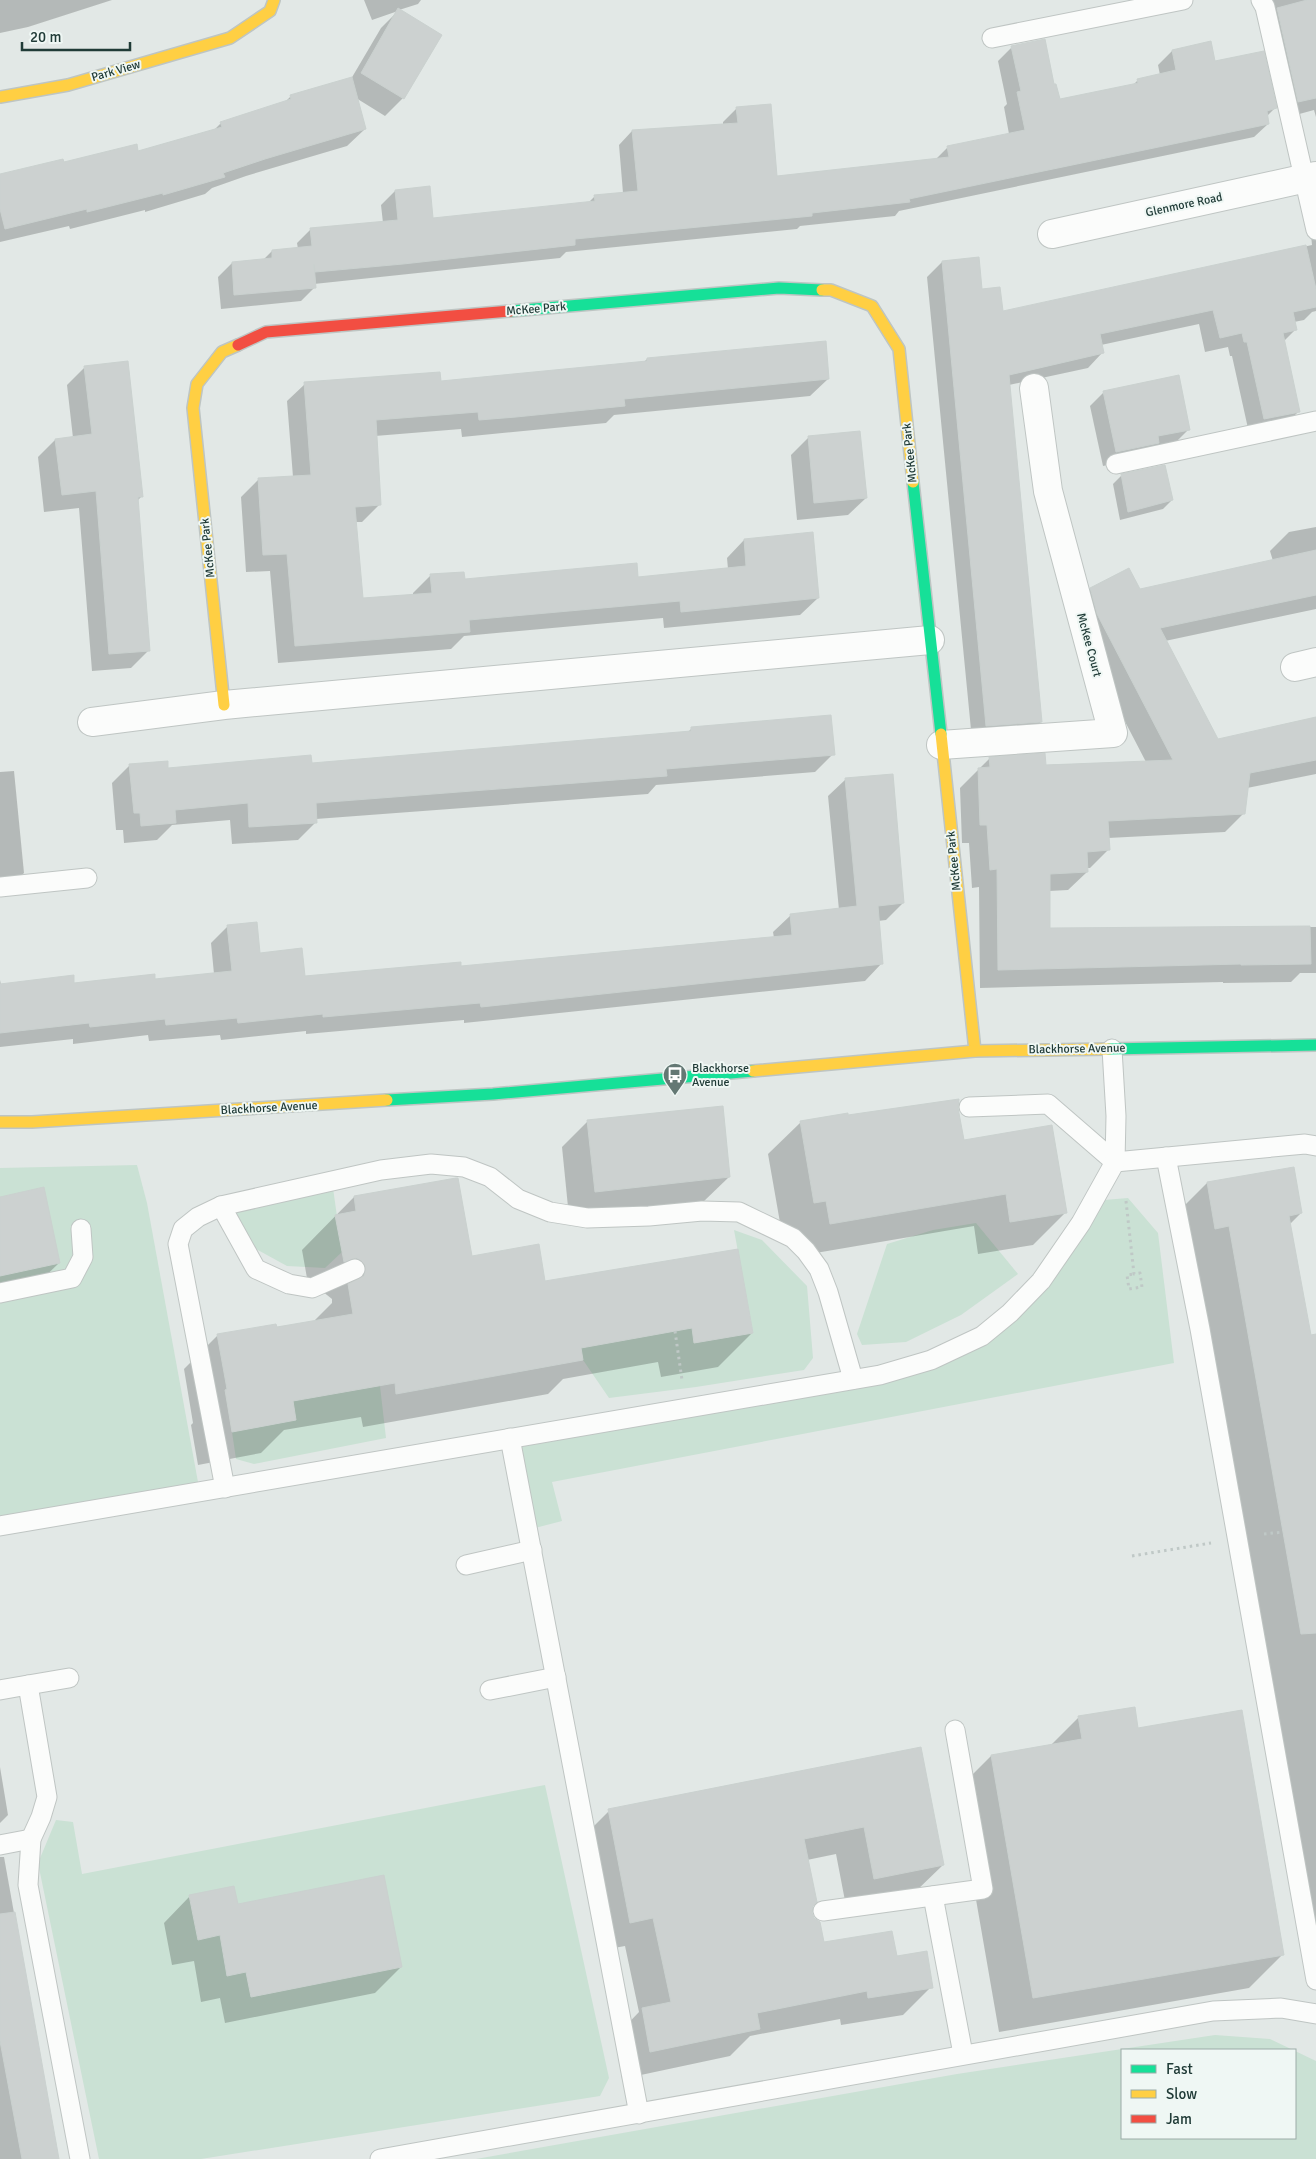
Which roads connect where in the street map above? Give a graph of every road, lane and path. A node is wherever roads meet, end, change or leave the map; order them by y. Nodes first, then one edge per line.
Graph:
1 (274, 0) edge
2 (1183, 0) edge
3 (1261, 0) edge
4 (992, 38) dead end
5 (0, 97) edge
6 (1310, 178) edge
7 (1316, 230) edge
8 (1052, 234) dead end
9 (1034, 388) dead end
10 (1316, 421) edge
11 (1116, 464) dead end
12 (930, 640) junction
13 (224, 705) junction
14 (92, 722) dead end
15 (941, 744) junction
16 (87, 878) dead end
17 (0, 888) edge
18 (1316, 1045) edge
19 (1112, 1049) junction
20 (975, 1051) junction
21 (969, 1107) dead end
22 (0, 1122) edge
23 (1316, 1146) edge
24 (1166, 1157) junction
25 (1115, 1162) junction
26 (221, 1206) junction
27 (80, 1228) dead end
28 (354, 1269) dead end
29 (1134, 1274) junction
30 (0, 1293) edge
31 (676, 1331) dead end
32 (853, 1379) junction
33 (686, 1408) junction
34 (510, 1438) junction
35 (224, 1488) junction
36 (0, 1526) edge
37 (532, 1550) junction
38 (466, 1566) dead end
39 (556, 1677) junction
40 (69, 1678) dead end
41 (28, 1685) junction
42 (0, 1690) edge
43 (490, 1690) dead end
44 (955, 1730) dead end
45 (31, 1840) junction
46 (0, 1845) edge
47 (934, 1896) junction
48 (823, 1911) dead end
49 (1316, 1980) edge
50 (1316, 2014) edge
51 (963, 2054) junction
52 (639, 2114) junction
53 (80, 2159) edge
54 (380, 2159) edge

1 - 5 street, Park View
2 - 4 lane
3 - 6 lane
6 - 7 lane
6 - 8 street, Glenmore Road
9 - 15 street, McKee Court
10 - 11 lane
12 - 13 street
12 - 13 street, McKee Park
12 - 15 street, McKee Park
13 - 14 street
15 - 20 street, McKee Park
16 - 17 lane
18 - 19 street, Blackhorse Avenue
19 - 20 street, Blackhorse Avenue
19 - 25 lane
20 - 22 street, Blackhorse Avenue
21 - 25 lane
23 - 24 lane
24 - 25 lane
24 - 49 lane
25 - 29 path
25 - 32 lane
26 - 28 lane
26 - 32 lane
26 - 35 lane
27 - 30 lane
29 - 29 path
31 - 33 path
32 - 33 lane
33 - 34 lane
34 - 35 lane
34 - 37 lane
35 - 36 lane
37 - 38 lane
37 - 39 lane
39 - 43 lane
39 - 52 lane
40 - 41 lane
41 - 42 lane
41 - 45 lane
44 - 47 lane
45 - 46 lane
45 - 53 lane
47 - 48 lane
47 - 51 lane
50 - 51 lane
51 - 52 lane
52 - 54 lane

